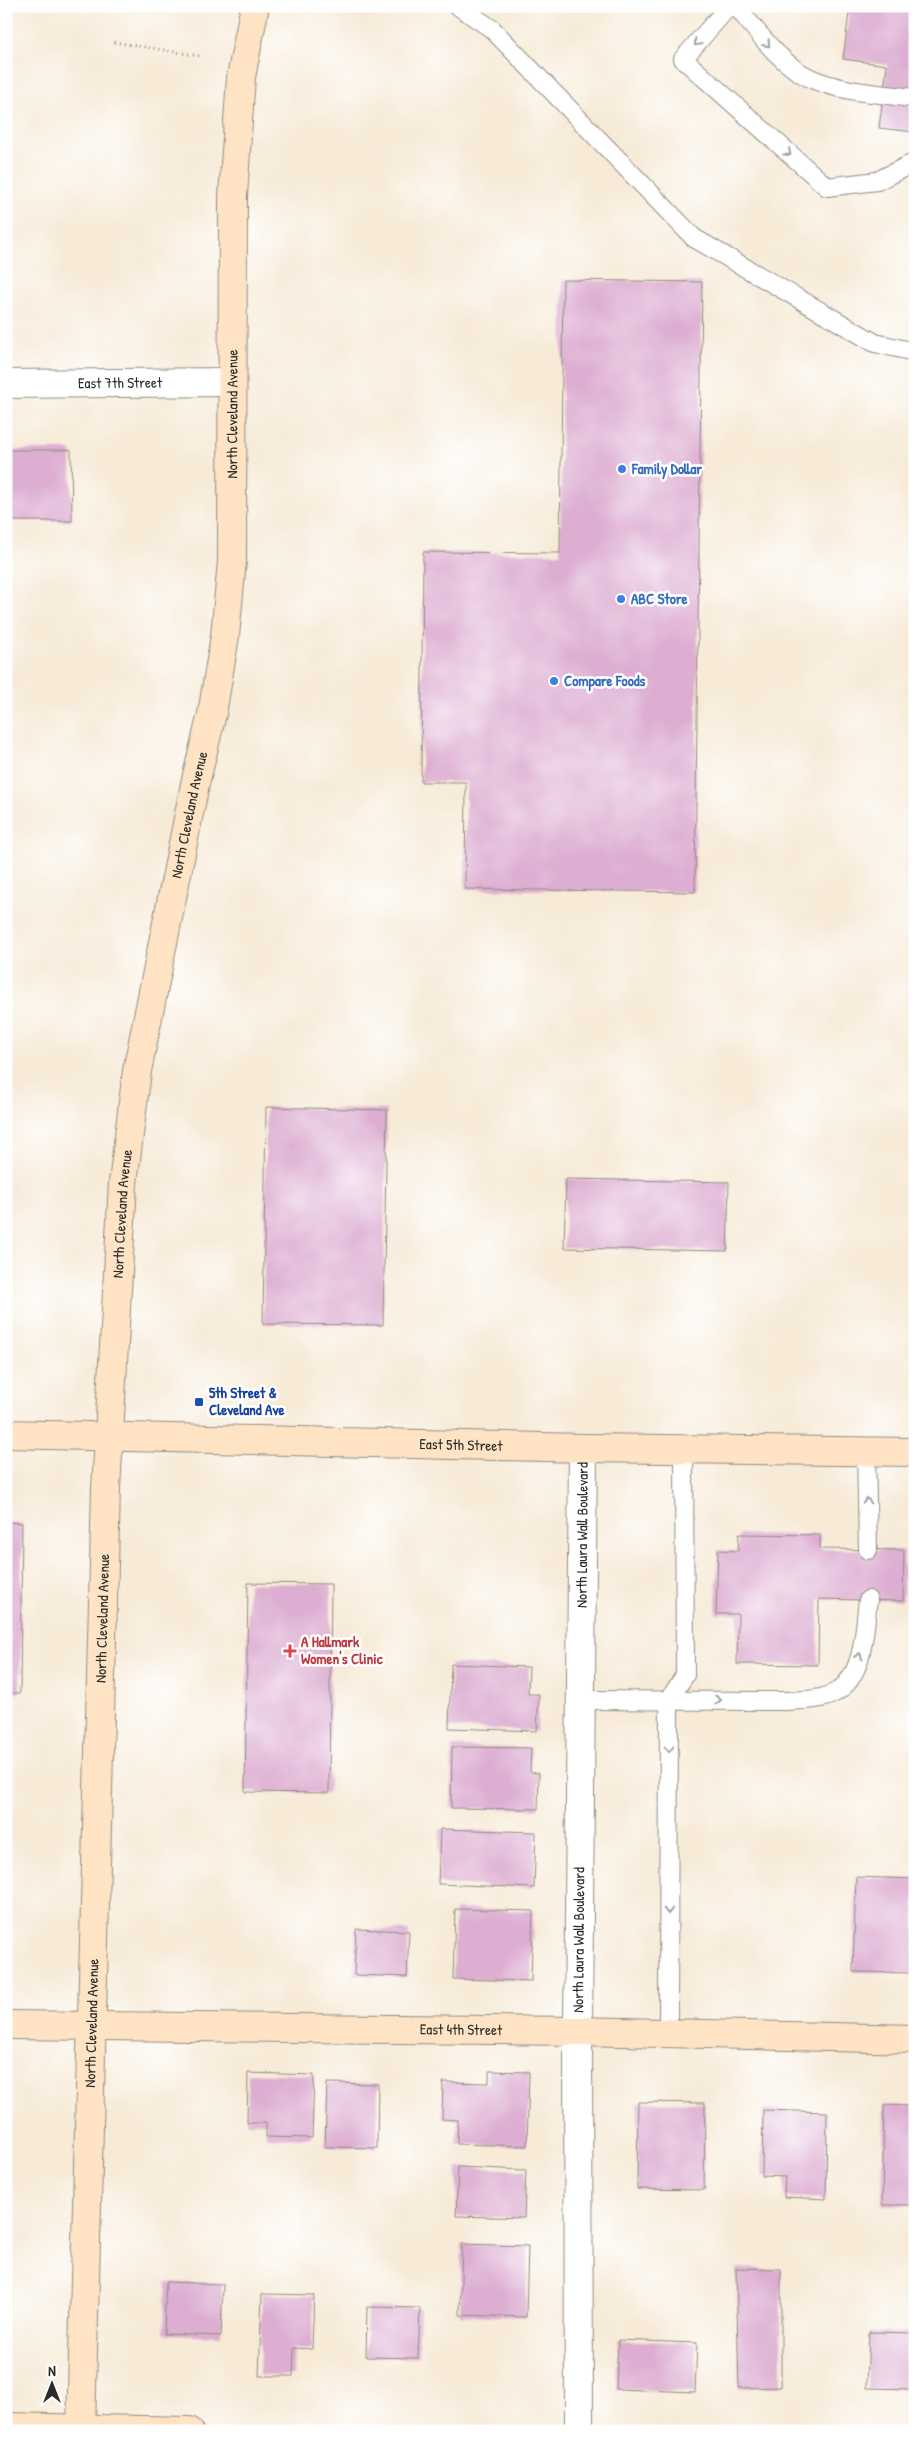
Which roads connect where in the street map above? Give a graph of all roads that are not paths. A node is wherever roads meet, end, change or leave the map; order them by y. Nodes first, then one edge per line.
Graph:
1 (255, 6) edge
2 (458, 6) edge
3 (729, 6) edge
4 (736, 6) edge
5 (915, 98) edge
6 (915, 162) edge
7 (915, 352) edge
8 (232, 382) junction
9 (6, 384) edge
10 (6, 1434) edge
11 (108, 1436) junction
12 (583, 1448) junction
13 (684, 1449) junction
14 (866, 1451) junction
15 (915, 1452) edge
16 (868, 1550) dead end
17 (868, 1600) dead end
18 (581, 1700) junction
19 (669, 1700) junction
20 (6, 2025) edge
21 (92, 2027) junction
22 (578, 2031) junction
23 (668, 2033) junction
24 (915, 2039) edge
25 (6, 2427) edge
26 (81, 2430) edge
27 (189, 2431) edge
28 (580, 2431) edge

1 - 8 street, North Cleveland Avenue
2 - 7 lane
3 -> 6 lane
4 -> 5 lane
8 - 9 street, East 7th Street
8 - 11 street, North Cleveland Avenue
10 - 11 street, East 5th Street
11 - 12 street, East 5th Street
11 - 21 street, North Cleveland Avenue
12 - 13 street, East 5th Street
12 - 18 street, North Laura Wall Boulevard
13 - 14 street, East 5th Street
13 - 19 lane
14 - 15 street, East 5th Street
16 -> 14 lane
19 -> 17 lane
18 - 19 lane
18 - 22 street, North Laura Wall Boulevard
19 -> 23 lane
20 - 21 street, East 4th Street
21 - 22 street, East 4th Street
21 - 26 street, North Cleveland Avenue
22 - 23 street, East 4th Street
22 - 28 street, North Laura Wall Boulevard
23 - 24 street, East 4th Street
25 - 26 street
26 - 27 street

